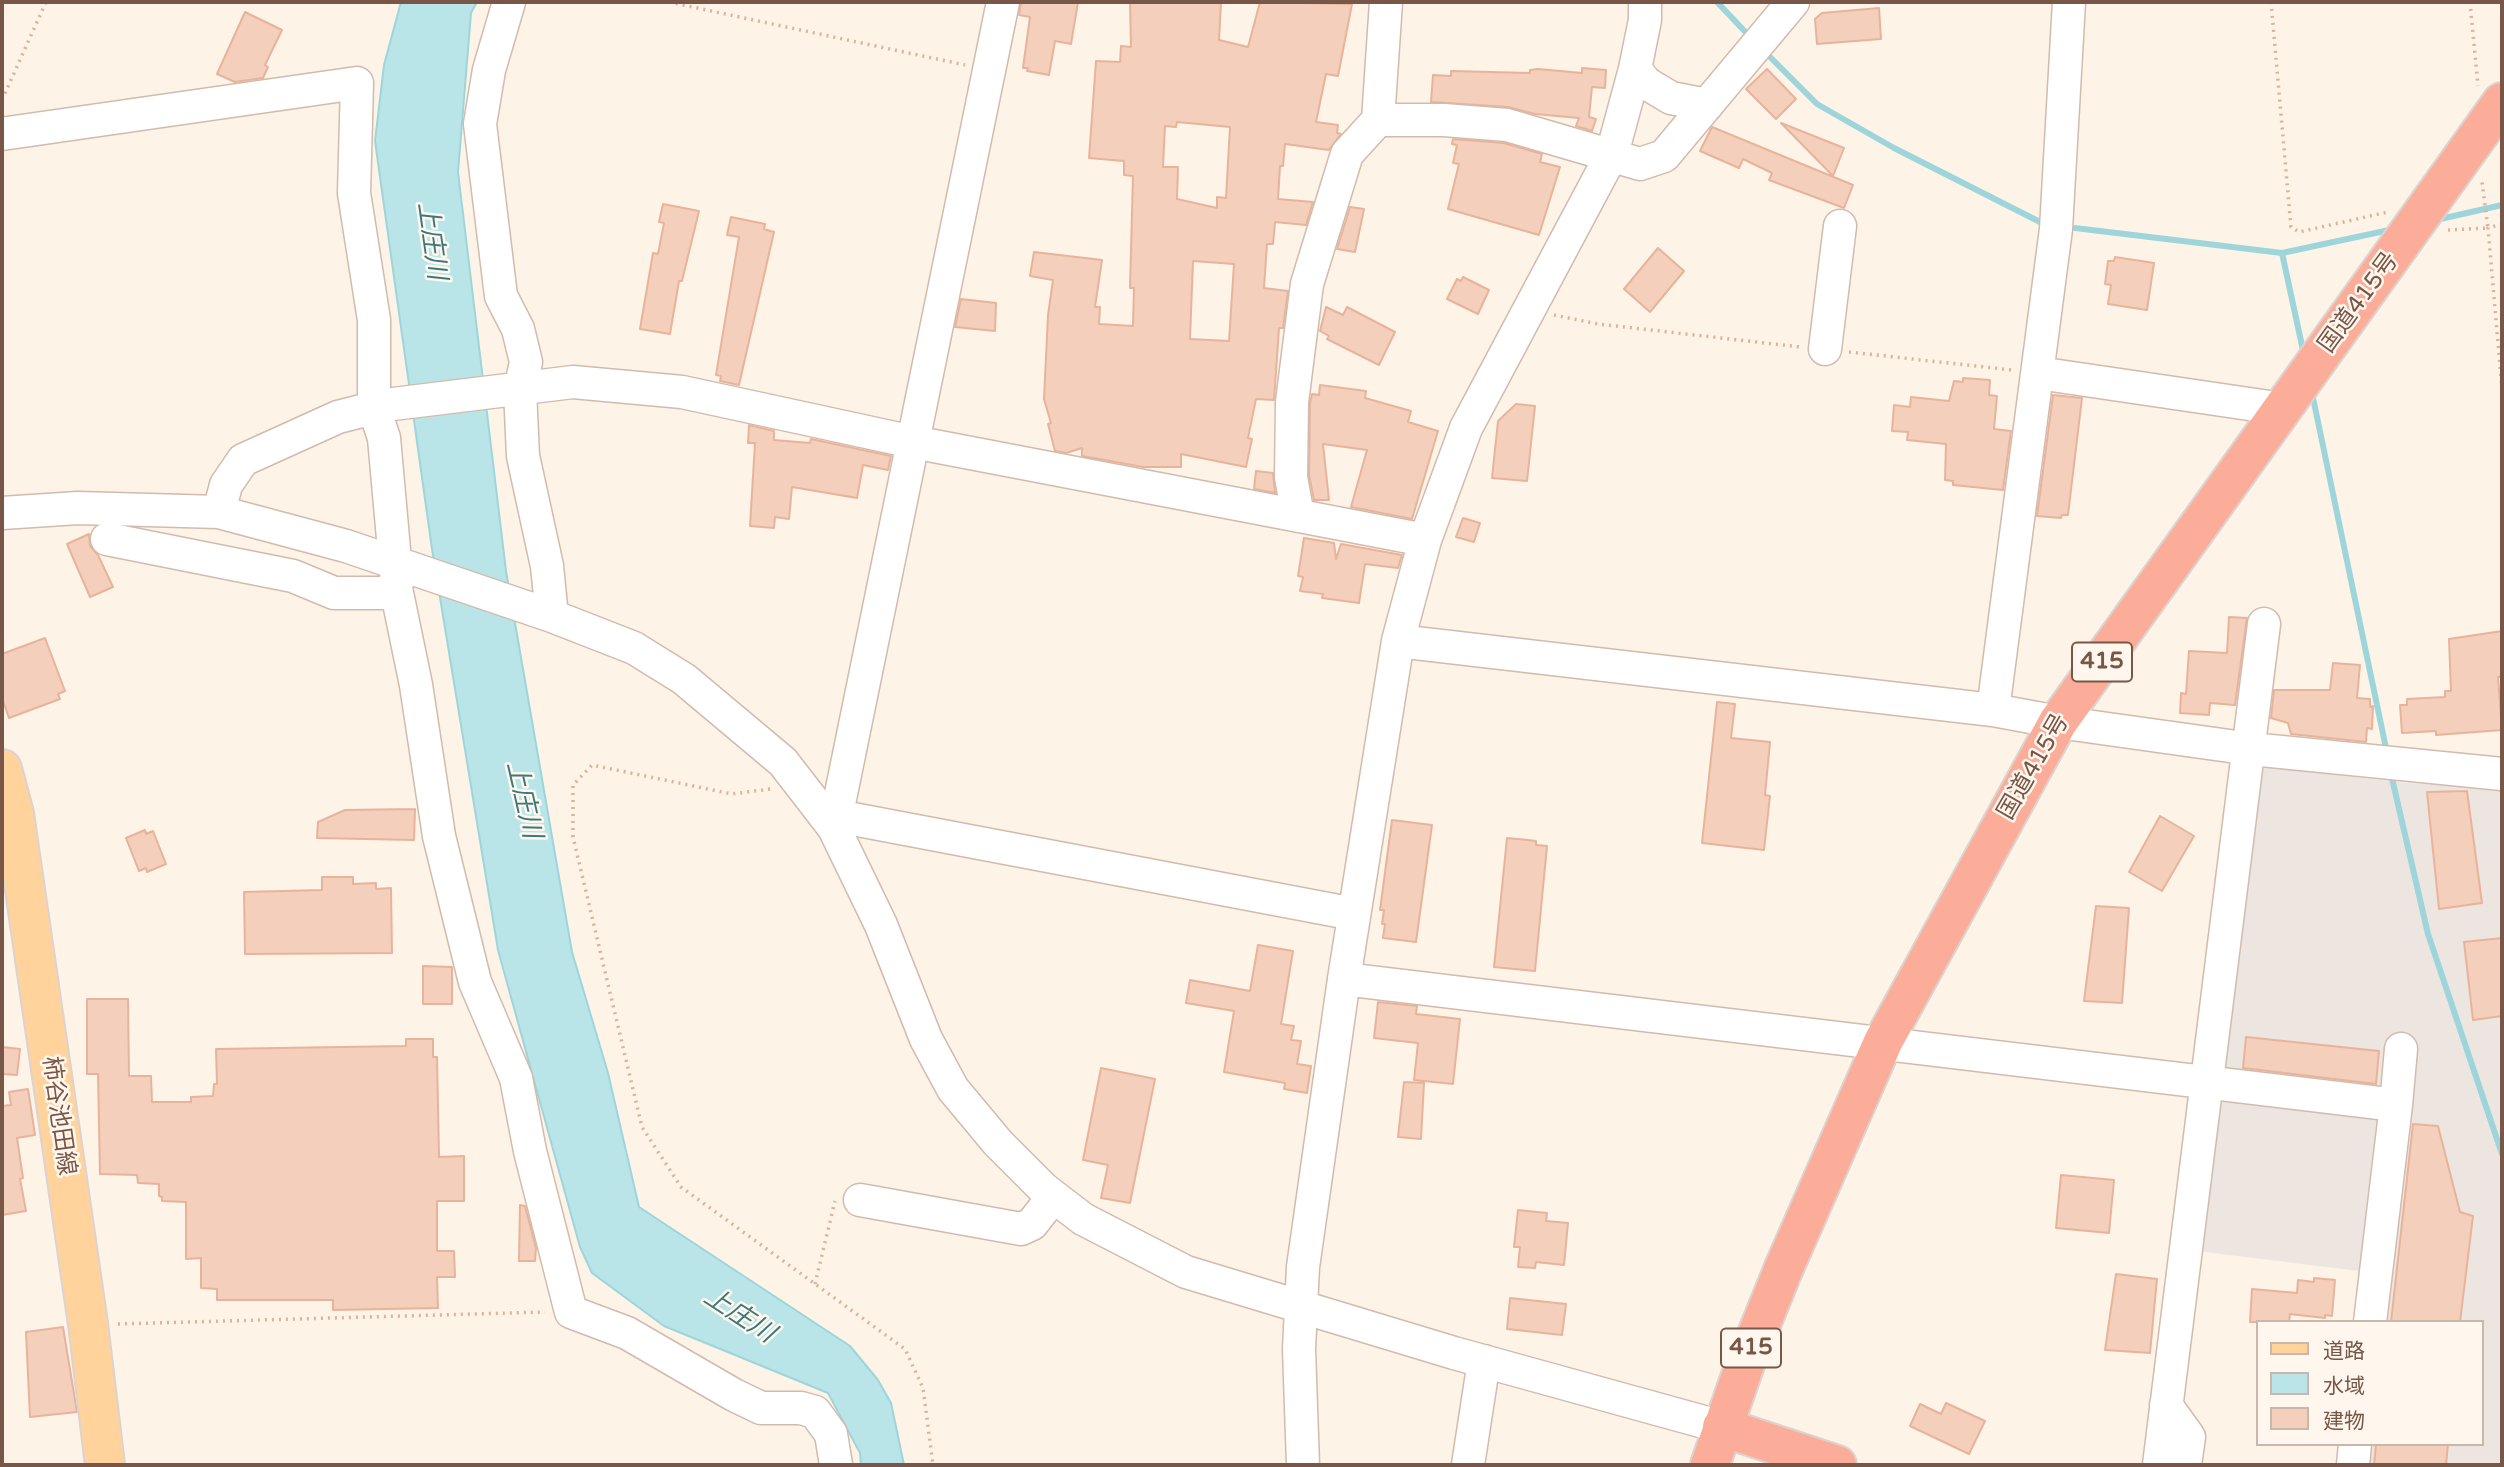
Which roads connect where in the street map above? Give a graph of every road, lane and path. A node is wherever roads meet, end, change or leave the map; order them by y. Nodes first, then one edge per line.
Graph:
1 (46, 2) edge
2 (509, 2) edge
3 (669, 2) edge
4 (1003, 2) edge
5 (1386, 2) edge
6 (1646, 2) edge
7 (2069, 2) edge
8 (2271, 2) edge
9 (2470, 2) edge
10 (1784, 14) edge
11 (1635, 69) junction
12 (989, 70) junction
13 (2, 100) edge
14 (1707, 105) junction
15 (2493, 116) edge
16 (1378, 120) junction
17 (2, 134) edge
18 (1612, 154) junction
19 (2457, 165) junction
20 (2420, 217) junction
21 (2502, 224) edge
22 (1840, 226) dead end
23 (2488, 228) junction
24 (1528, 310) junction
25 (1825, 349) junction
26 (2038, 373) junction
27 (2502, 388) edge
28 (520, 390) junction
29 (380, 407) junction
30 (2283, 409) junction
31 (913, 442) junction
32 (219, 512) junction
33 (2, 513) edge
34 (1298, 516) junction
35 (107, 539) dead end
36 (1425, 540) junction
37 (397, 579) junction
38 (552, 615) junction
39 (2264, 624) dead end
40 (1398, 641) junction
41 (1993, 709) junction
42 (2058, 722) junction
43 (2251, 749) junction
44 (783, 762) junction
45 (2, 769) edge
46 (2502, 774) edge
47 (836, 822) junction
48 (1354, 914) junction
49 (1344, 979) junction
50 (1883, 1042) junction
51 (2402, 1049) dead end
52 (2206, 1080) junction
53 (2396, 1105) junction
54 (1054, 1197) junction
55 (860, 1200) joint
56 (815, 1284) junction
57 (1300, 1305) junction
58 (571, 1312) junction
59 (2370, 1320) edge
60 (88, 1324) junction
61 (1484, 1361) junction
62 (2166, 1405) junction
63 (1722, 1427) junction
64 (2355, 1446) edge
65 (105, 1465) edge
66 (836, 1465) edge
67 (933, 1465) edge
68 (1303, 1465) edge
69 (1468, 1465) edge
70 (1710, 1465) edge
71 (1837, 1465) edge
72 (2159, 1465) edge
73 (2185, 1465) edge
74 (2353, 1465) edge

1 - 13 path
2 - 28 street
3 - 12 path
4 - 12 street
5 - 16 street
6 - 11 street
7 - 26 street
8 - 20 path
9 - 15 path
10 - 14 street
11 - 14 street
11 - 18 street
12 - 31 street
14 - 18 street
15 - 19 highway, 国道415号 / 415
16 - 18 street
16 - 34 street
17 - 29 street
18 - 24 street
19 - 20 highway, 国道415号 / 415
19 - 23 path
20 - 23 path
20 - 30 highway, 国道415号 / 415
21 - 23 path
22 - 25 street
23 - 27 path
24 - 25 path
24 - 36 street
25 - 26 path
26 - 30 street
26 - 41 street
28 - 29 street
28 - 31 street
28 - 38 street
29 - 32 street
29 - 37 street
30 - 42 highway, 国道415号 / 415
31 - 34 street
31 - 47 street
32 - 33 street
32 - 37 street
34 - 36 street
35 - 37 street
36 - 40 street
37 - 38 street
37 - 58 street
38 - 44 street
39 - 43 street
40 - 41 street
40 - 48 street
41 - 42 street
42 - 43 street
42 - 50 highway, 国道415号 / 415
43 - 46 street
43 - 52 street
44 - 47 street
44 - 56 path
45 - 60 main road, 柿谷池田線
47 - 48 street
47 - 54 street
48 - 49 street
49 - 50 street
49 - 57 street
50 - 52 street
50 - 63 highway, 国道415号 / 415
51 - 53 street
52 - 53 street
52 - 62 street
53 - 59 street
54 - 55 street
54 - 57 street
55 - 56 path
56 - 67 path
57 - 61 street
57 - 68 street
58 - 60 path
58 - 66 street
60 - 65 main road, 柿谷池田線
61 - 63 street
61 - 69 street
62 - 72 street
62 - 73 street
63 - 70 highway, 国道415号 / 415
63 - 71 highway
64 - 74 street

